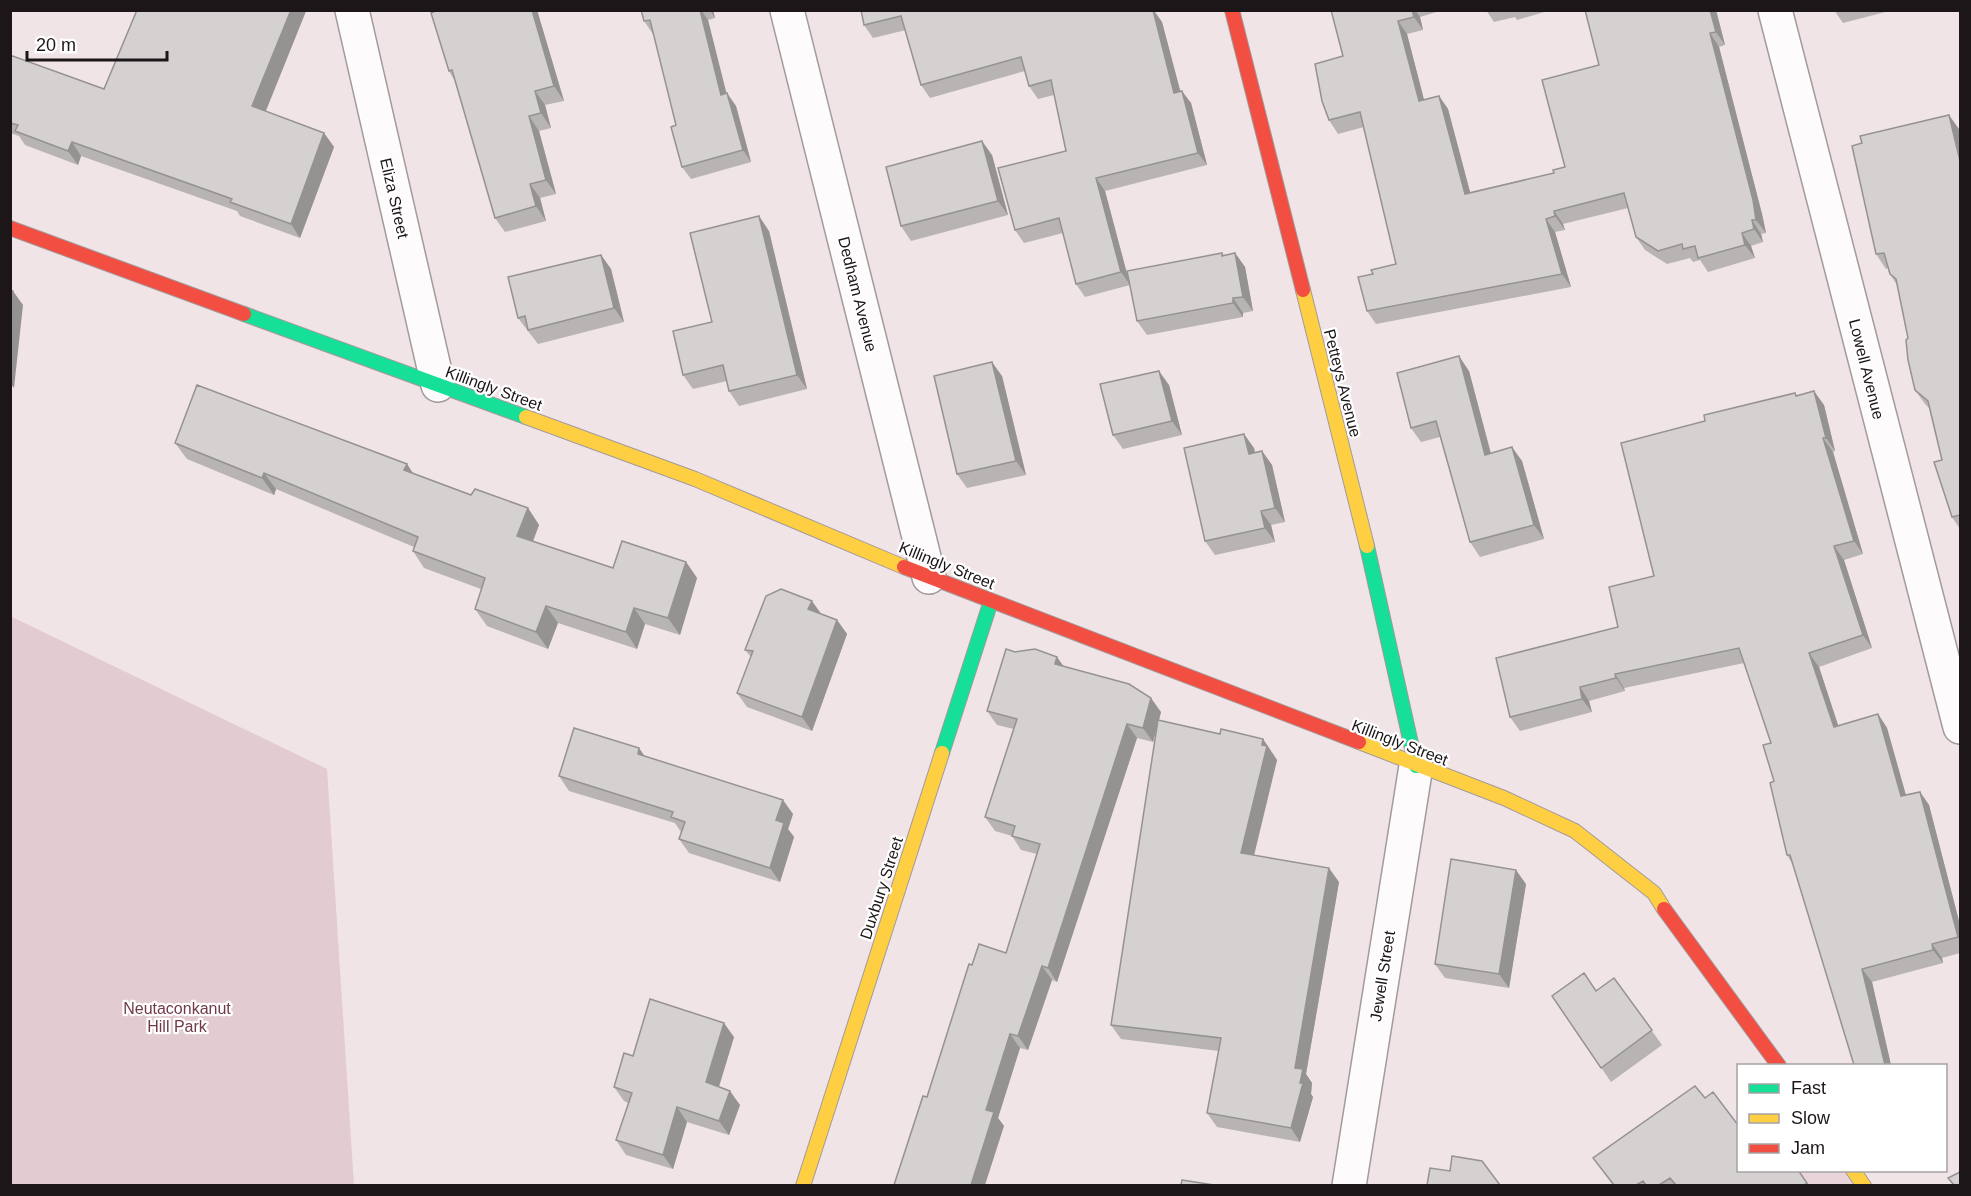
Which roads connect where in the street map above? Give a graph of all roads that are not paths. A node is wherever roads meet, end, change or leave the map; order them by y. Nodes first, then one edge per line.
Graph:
1 (352, 10) edge
2 (787, 10) edge
3 (1232, 10) edge
4 (1775, 10) edge
5 (10, 228) edge
6 (438, 385) junction
7 (929, 577) junction
8 (991, 601) junction
9 (1960, 727) edge
10 (1416, 766) junction
11 (1778, 1064) edge
12 (1854, 1172) edge
13 (803, 1185) edge
14 (1349, 1185) edge
15 (1863, 1185) edge

1 - 6 street, Eliza Street
2 - 7 street, Dedham Avenue
3 - 10 main road, Petteys Avenue
4 - 9 street, Lowell Avenue
5 - 6 main road, Killingly Street
6 - 7 main road, Killingly Street
7 - 8 main road, Killingly Street
8 - 10 main road, Killingly Street
8 - 13 main road, Duxbury Street
10 - 11 main road, Killingly Street
10 - 14 street, Jewell Street
12 - 15 main road

